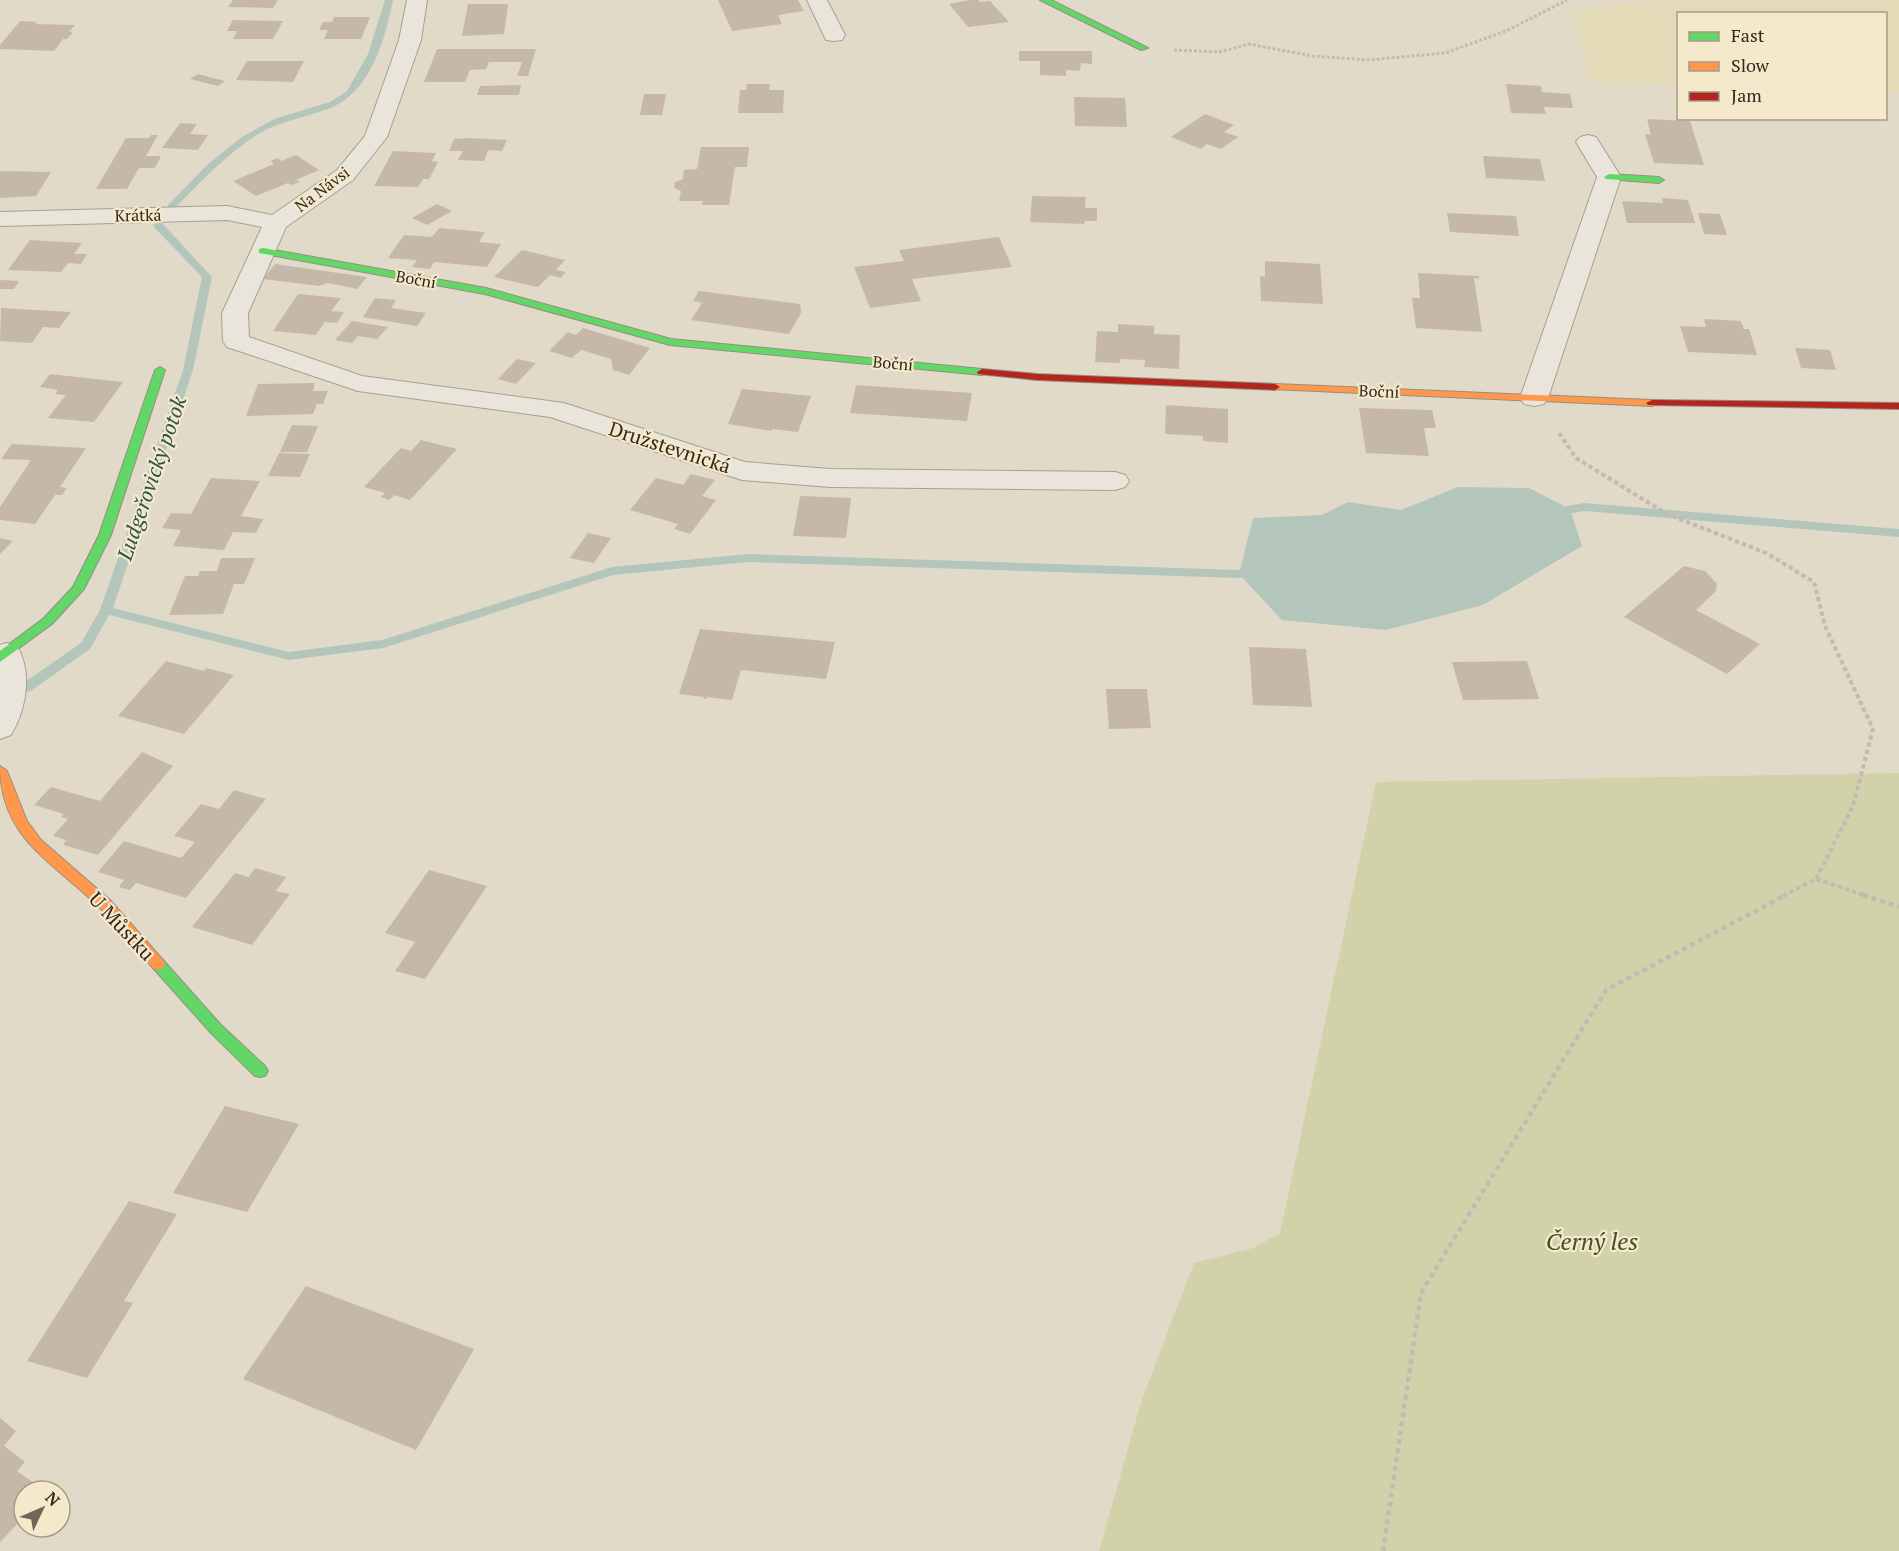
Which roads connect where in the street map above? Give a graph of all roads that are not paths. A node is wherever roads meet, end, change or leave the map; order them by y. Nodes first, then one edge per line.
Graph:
1 (417, 0) edge
2 (817, 0) edge
3 (1044, 0) edge
4 (834, 35) dead end
5 (1144, 48) road end
6 (1588, 142) dead end
7 (1608, 177) junction
8 (1659, 180) dead end
9 (0, 219) edge
10 (276, 223) junction
11 (263, 251) junction
12 (236, 341) joint
13 (160, 370) dead end
14 (1534, 398) junction
15 (1899, 406) edge
16 (1114, 480) dead end
17 (5, 684) edge
18 (0, 771) edge
19 (260, 1071) dead end

1 - 10 street, Na Návsi
2 - 4 street
3 - 5 street
6 - 7 street
7 - 8 street
7 - 14 street
9 - 10 street, Krátká
10 - 11 street, Na Návsi
11 - 12 street, Na Návsi
11 - 14 street, Boční
12 - 16 street, Družstevnická
13 - 17 street
14 - 15 street, Boční
18 - 19 street, U Můstku

